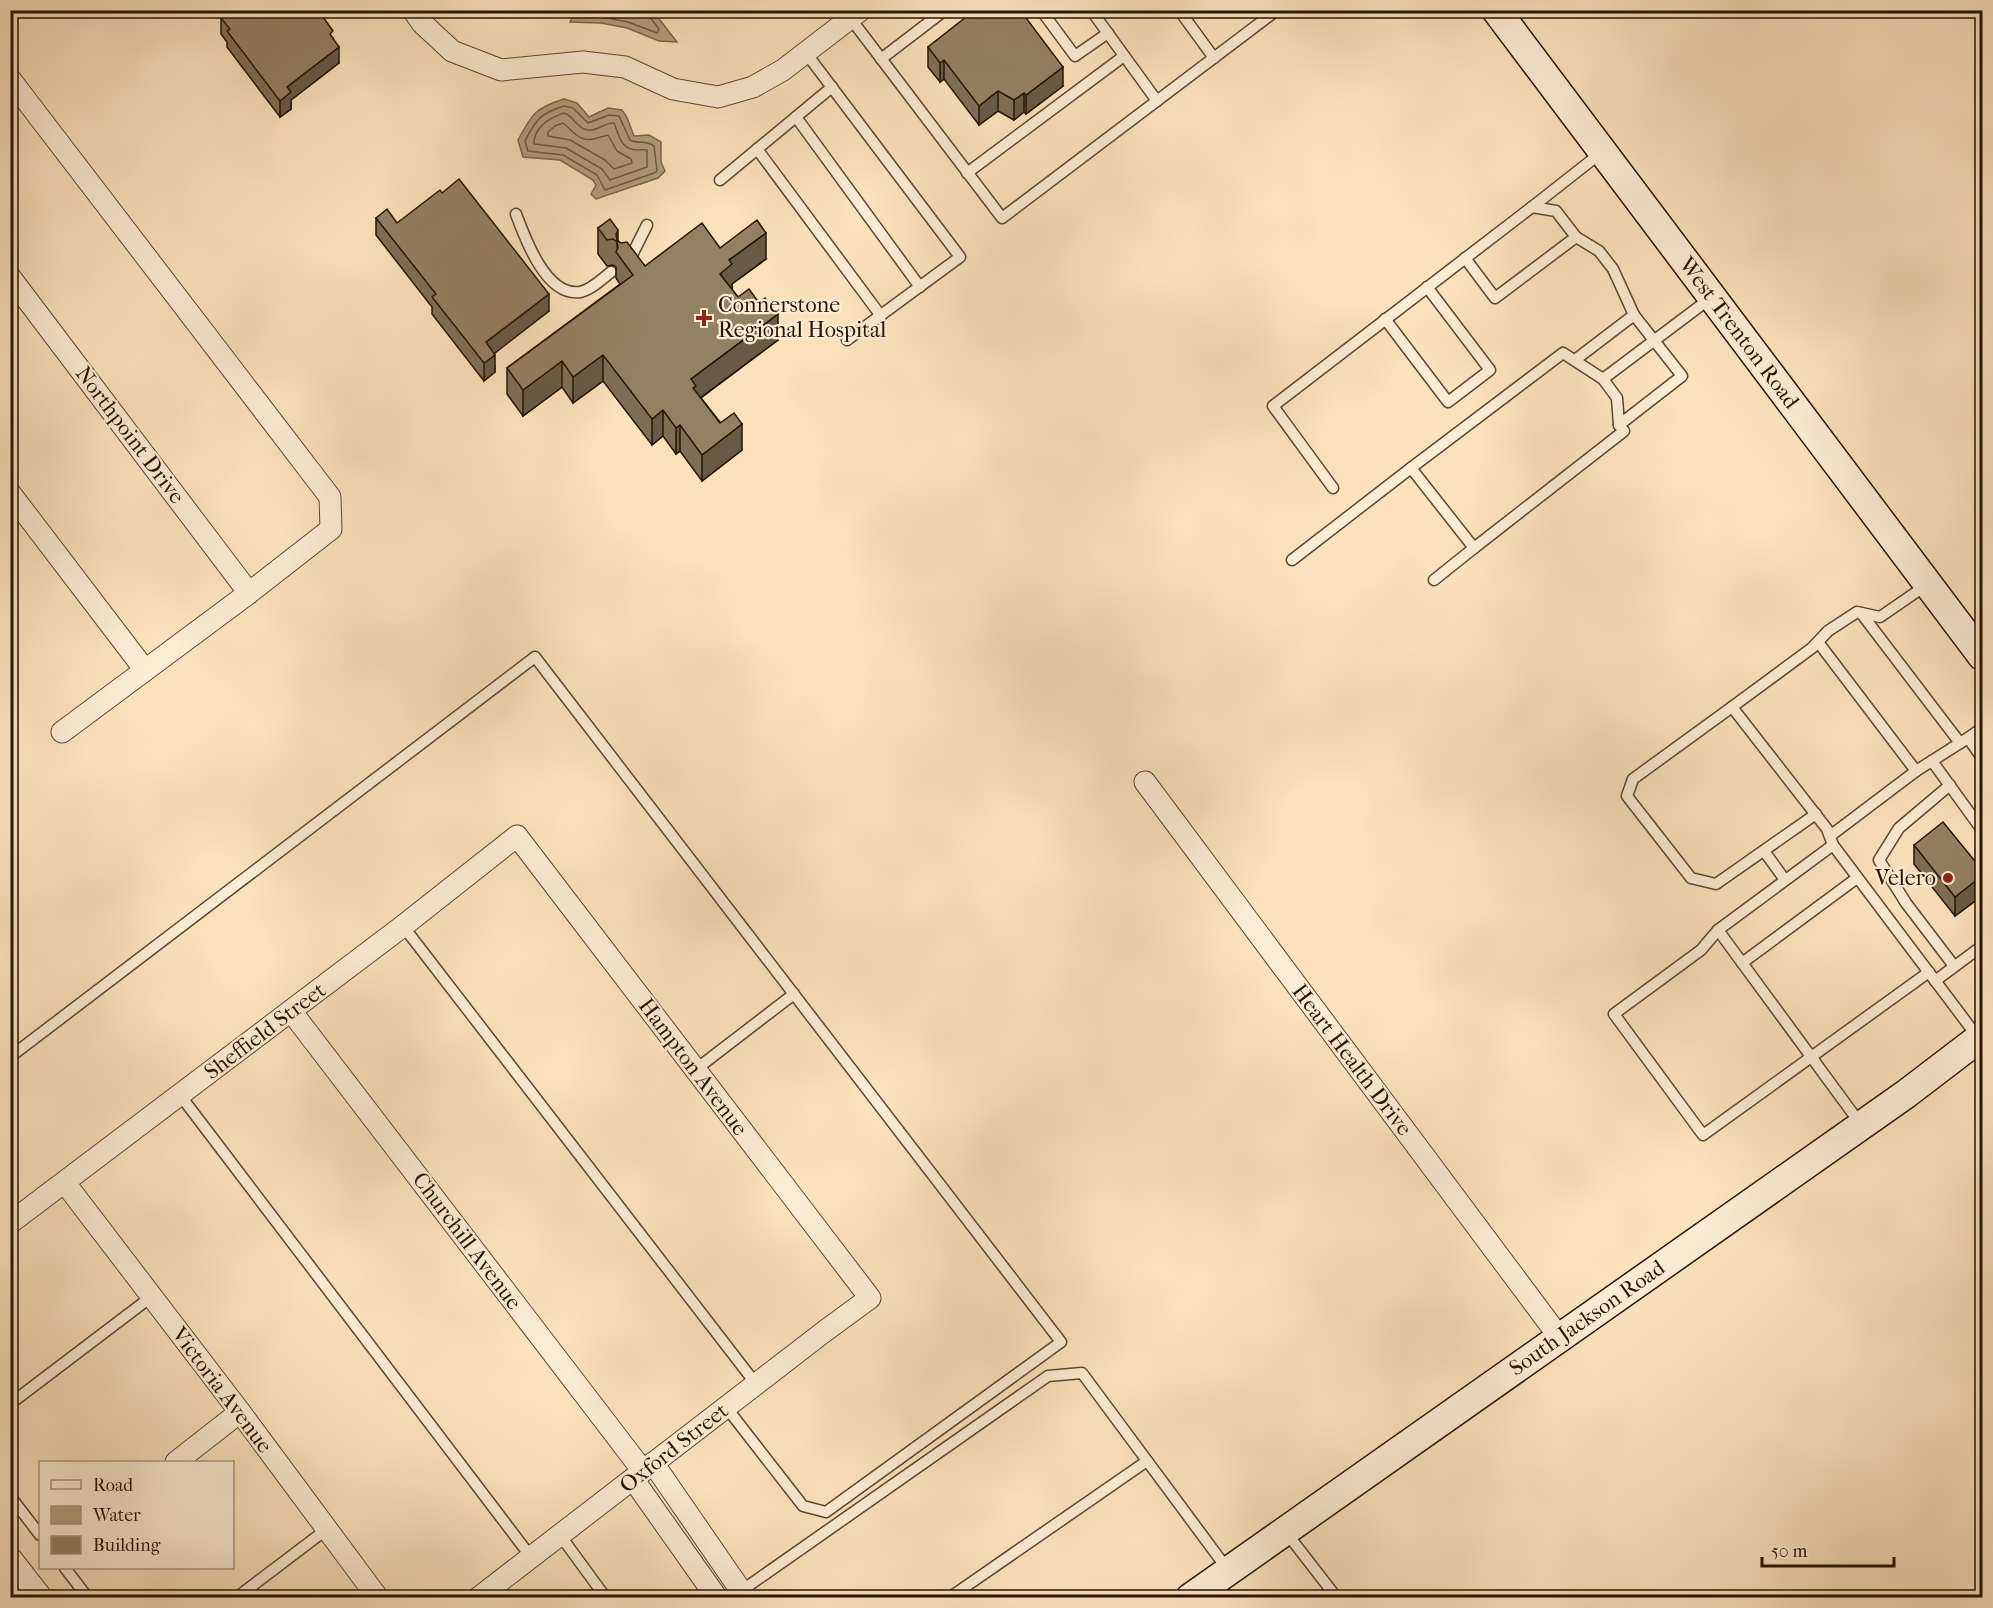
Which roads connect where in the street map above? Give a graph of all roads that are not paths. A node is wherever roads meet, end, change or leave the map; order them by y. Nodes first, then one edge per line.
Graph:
1 (413, 10) edge
2 (945, 10) edge
3 (1041, 10) edge
4 (1091, 10) edge
5 (1179, 10) edge
6 (1277, 10) edge
7 (1496, 10) edge
8 (856, 15) edge
9 (1108, 33) junction
10 (806, 53) junction
11 (1124, 56) junction
12 (1214, 58) junction
13 (881, 59) junction
14 (10, 79) edge
15 (832, 87) junction
16 (1157, 101) junction
17 (796, 117) junction
18 (758, 149) junction
19 (1602, 152) junction
20 (968, 173) junction
21 (720, 180) dead end
22 (1532, 207) junction
23 (516, 214) dead end
24 (647, 225) dead end
25 (1576, 237) junction
26 (1465, 258) junction
27 (623, 262) edge
28 (611, 272) dead end
29 (10, 277) edge
30 (920, 287) junction
31 (1427, 287) junction
32 (1712, 297) junction
33 (1634, 315) junction
34 (880, 316) junction
35 (1385, 319) junction
36 (847, 340) dead end
37 (1654, 340) junction
38 (1575, 360) junction
39 (1603, 379) junction
40 (1619, 424) junction
41 (1411, 468) junction
42 (1333, 488) dead end
43 (10, 494) edge
44 (1474, 548) junction
45 (1292, 560) dead end
46 (1434, 580) dead end
47 (1928, 584) junction
48 (249, 593) junction
49 (1861, 613) junction
50 (1818, 642) junction
51 (1983, 656) edge
52 (146, 670) junction
53 (1732, 707) junction
54 (1983, 728) edge
55 (62, 732) dead end
56 (1964, 741) junction
57 (1983, 758) edge
58 (1932, 761) junction
59 (1916, 771) junction
60 (1145, 782) dead end
61 (1950, 785) junction
62 (1816, 814) junction
63 (1983, 830) edge
64 (517, 836) joint
65 (1831, 841) junction
66 (1764, 851) junction
67 (1857, 878) junction
68 (1785, 880) junction
69 (403, 926) junction
70 (1718, 930) junction
71 (1983, 945) edge
72 (1742, 963) junction
73 (1954, 966) junction
74 (1932, 976) junction
75 (794, 994) junction
76 (291, 1011) junction
77 (1981, 1037) edge
78 (10, 1057) edge
79 (1811, 1057) junction
80 (695, 1070) junction
81 (180, 1095) junction
82 (1862, 1126) junction
83 (65, 1183) junction
84 (10, 1223) edge
85 (151, 1297) junction
86 (870, 1298) joint
87 (1560, 1338) junction
88 (756, 1384) junction
89 (10, 1404) edge
90 (726, 1407) junction
91 (240, 1412) junction
92 (177, 1461) edge
93 (1147, 1461) junction
94 (643, 1471) junction
95 (10, 1496) edge
96 (327, 1529) junction
97 (1284, 1531) junction
98 (39, 1534) edge
99 (560, 1535) junction
100 (531, 1557) junction
101 (10, 1561) edge
102 (66, 1569) edge
103 (1228, 1570) junction
104 (739, 1595) edge
105 (39, 1598) edge
106 (88, 1598) edge
107 (236, 1598) edge
108 (378, 1598) edge
109 (478, 1598) edge
110 (606, 1598) edge
111 (717, 1598) edge
112 (949, 1598) edge
113 (1190, 1598) edge
114 (1337, 1598) edge

1 - 10 street
2 - 13 lane
3 - 9 lane
4 - 9 lane
5 - 12 lane
6 - 12 lane
7 - 19 main road, West Trenton Road
8 - 10 street
8 - 13 lane
9 - 11 lane
10 - 15 lane
11 - 16 lane
11 - 20 lane
12 - 16 lane
13 - 20 lane
14 - 48 street
15 - 17 lane
15 - 30 lane
16 - 20 lane
17 - 18 lane
17 - 30 lane
18 - 21 lane
18 - 34 lane
19 - 22 lane
19 - 32 main road, West Trenton Road
22 - 25 lane
22 - 26 lane
23 - 28 lane
24 - 27 lane
25 - 26 lane
25 - 33 lane
26 - 31 lane
29 - 48 street, Northpoint Drive
30 - 34 lane
31 - 35 lane
31 - 35 lane
32 - 37 lane
32 - 47 main road, West Trenton Road
33 - 37 lane
33 - 38 lane
34 - 36 lane
35 - 42 lane
37 - 39 lane
37 - 40 lane
38 - 39 lane
38 - 41 lane
39 - 40 lane
40 - 44 lane
41 - 44 lane
41 - 45 lane
43 - 52 street
44 - 46 lane
47 - 49 lane
47 - 51 main road, West Trenton Road
48 - 52 street
49 - 50 lane
49 - 56 lane
50 - 53 lane
50 - 59 lane
52 - 55 street
53 - 62 lane
53 - 66 lane
54 - 56 lane
56 - 57 lane
56 - 58 lane
58 - 59 lane
58 - 61 lane
59 - 65 lane
60 - 87 street, Heart Health Drive
61 - 63 lane
61 - 73 lane
62 - 65 lane
62 - 66 lane
64 - 69 street, Sheffield Street
64 - 80 street, Hampton Avenue
65 - 67 lane
65 - 68 lane
66 - 68 lane
67 - 72 lane
67 - 74 lane
68 - 70 lane
69 - 76 street, Sheffield Street
69 - 88 lane
70 - 72 lane
70 - 79 lane
71 - 73 lane
72 - 79 lane
73 - 74 lane
74 - 77 lane
74 - 79 lane
75 - 78 lane
75 - 80 lane
75 - 90 lane
76 - 81 street, Sheffield Street
76 - 94 street, Churchill Avenue
77 - 82 main road, South Jackson Road
79 - 82 lane
80 - 86 street, Hampton Avenue
81 - 83 street, Sheffield Street
81 - 100 lane
82 - 87 main road, South Jackson Road
83 - 84 street, Sheffield Street
83 - 85 street, Victoria Avenue
85 - 89 lane
85 - 91 street, Victoria Avenue
86 - 88 street, Oxford Street
87 - 97 main road, South Jackson Road
88 - 90 street, Oxford Street
90 - 94 street, Oxford Street
91 - 92 street
91 - 96 street, Victoria Avenue
93 - 103 lane
93 - 104 lane
93 - 112 lane
94 - 99 street, Oxford Street
94 - 104 street, Churchill Avenue
94 - 111 street, Churchill Avenue
95 - 98 lane
96 - 107 lane
96 - 108 street, Victoria Avenue
97 - 103 main road, South Jackson Road
97 - 114 lane
99 - 100 street, Oxford Street
99 - 110 lane
100 - 109 street, Oxford Street
101 - 105 street
102 - 106 lane
103 - 113 main road, South Jackson Road

